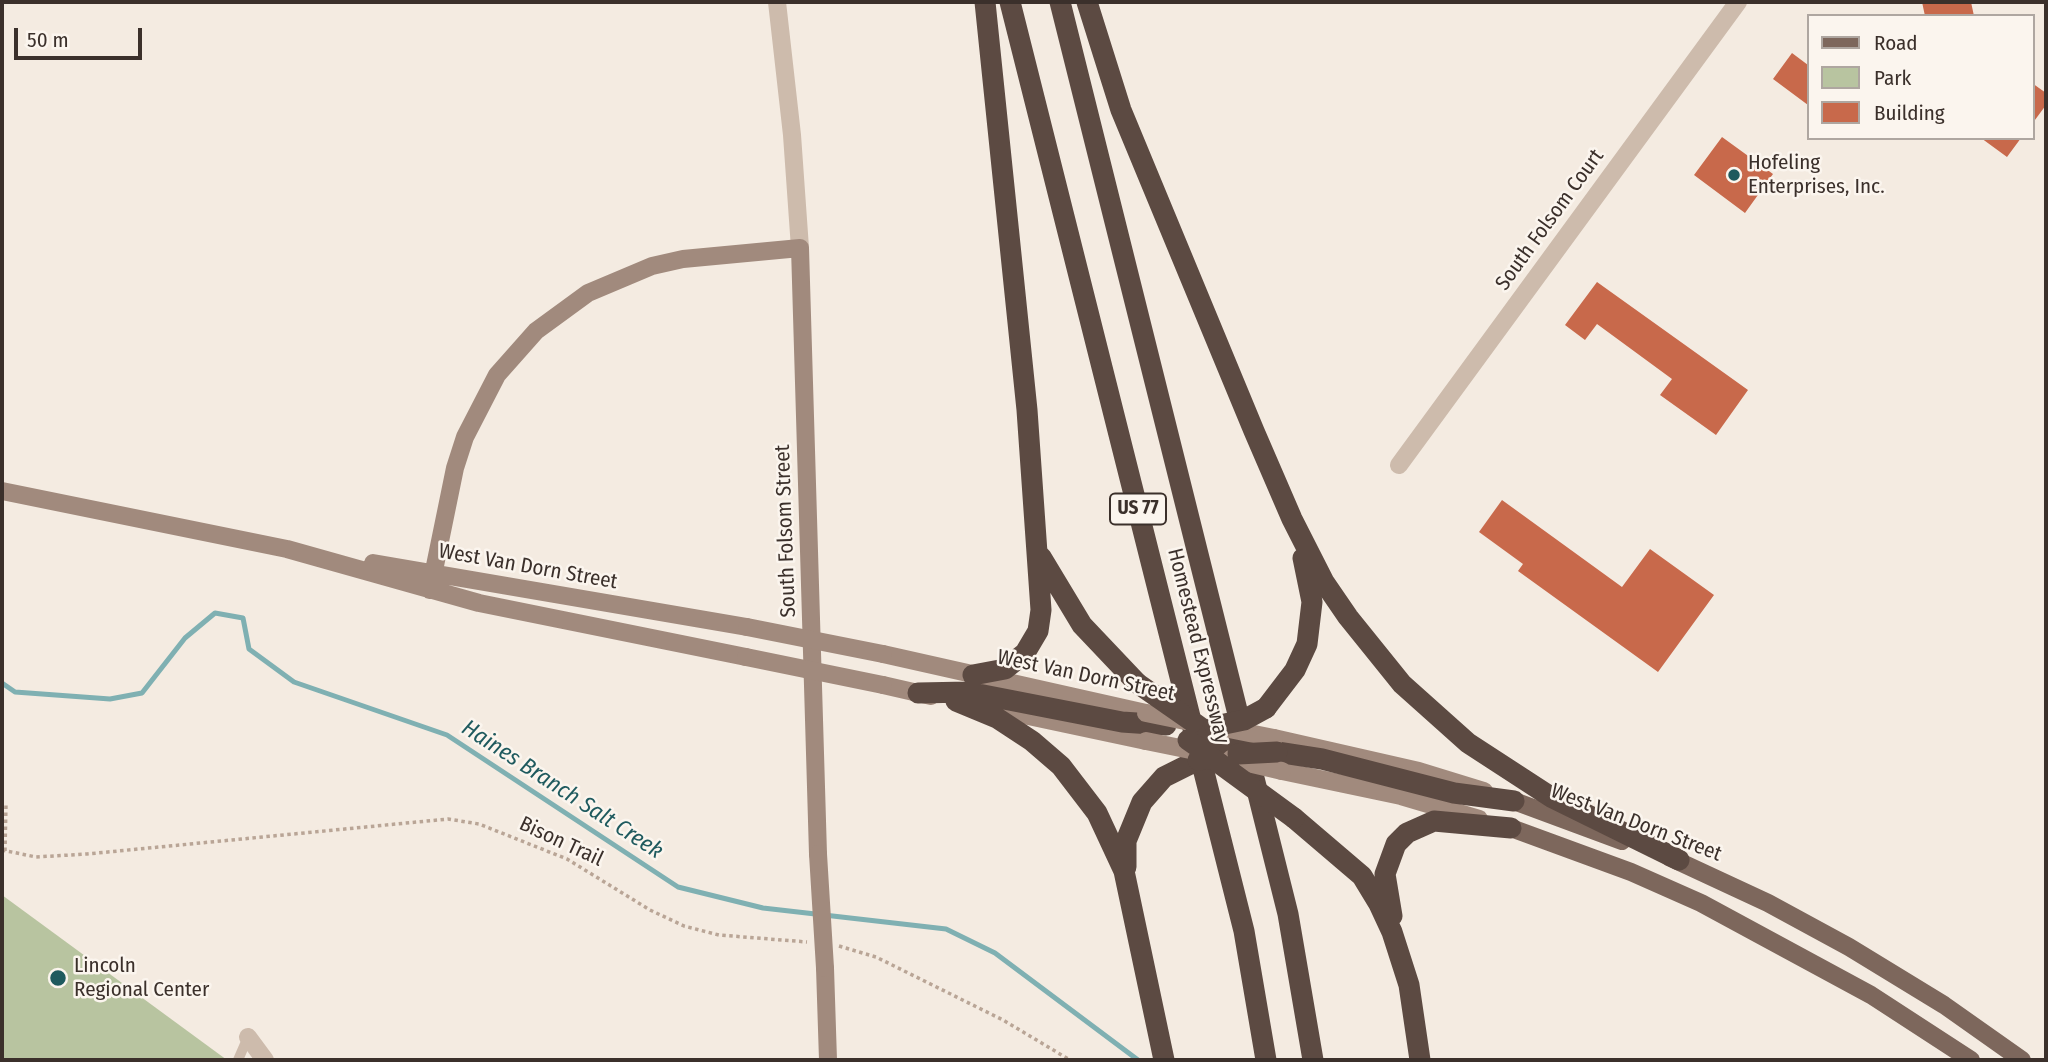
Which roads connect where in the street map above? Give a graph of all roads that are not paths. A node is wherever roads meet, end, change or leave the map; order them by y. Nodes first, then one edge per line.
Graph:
1 (777, 2) edge
2 (985, 2) edge
3 (1010, 2) edge
4 (1060, 2) edge
5 (1087, 2) edge
6 (1738, 2) edge
7 (800, 248) junction
8 (1399, 466) dead end
9 (2, 491) edge
10 (1292, 519) junction
11 (1036, 534) junction
12 (432, 582) junction
13 (973, 675) junction
14 (918, 693) junction
15 (956, 701) junction
16 (1143, 722) junction
17 (1166, 725) junction
18 (1203, 725) junction
19 (1278, 753) junction
20 (1226, 757) junction
21 (1514, 801) joint
22 (1511, 828) junction
23 (1679, 860) junction
24 (1129, 893) junction
25 (1401, 959) junction
26 (248, 1037) joint
27 (238, 1060) edge
28 (265, 1060) edge
29 (828, 1060) edge
30 (1164, 1060) edge
31 (1266, 1060) edge
32 (1313, 1060) edge
33 (1420, 1060) edge
34 (1970, 1060) edge
35 (2022, 1060) edge

1 - 7 street, South Folsom Street
2 - 11 highway
3 - 31 highway, Homestead Expressway / US 77
4 - 32 highway, Homestead Expressway / US 77
5 - 10 highway
6 - 8 street, South Folsom Court
7 - 12 main road
7 - 29 main road, South Folsom Street, bridge
9 - 12 main road, West Van Dorn Street
10 - 18 highway, bridge
10 - 23 highway
11 - 13 highway
11 - 18 highway, bridge
12 - 13 main road, West Van Dorn Street, bridge
12 - 14 main road, West Van Dorn Street, bridge
13 - 16 main road, West Van Dorn Street
14 - 15 main road, West Van Dorn Street
14 - 16 highway
15 - 16 main road, West Van Dorn Street
15 - 24 highway
16 - 17 highway, bridge
16 - 18 main road, West Van Dorn Street, bridge
16 - 20 main road, West Van Dorn Street, bridge
17 - 18 highway
17 - 20 highway, bridge
18 - 19 main road, West Van Dorn Street, bridge
18 - 20 highway
19 - 20 highway, bridge
19 - 21 highway
19 - 22 main road, West Van Dorn Street
20 - 24 highway, bridge
20 - 25 highway, bridge
21 - 23 main road, West Van Dorn Street
22 - 25 highway
22 - 34 main road, West Van Dorn Street
23 - 35 main road, West Van Dorn Street
24 - 30 highway
25 - 33 highway
26 - 27 lane
26 - 28 street

